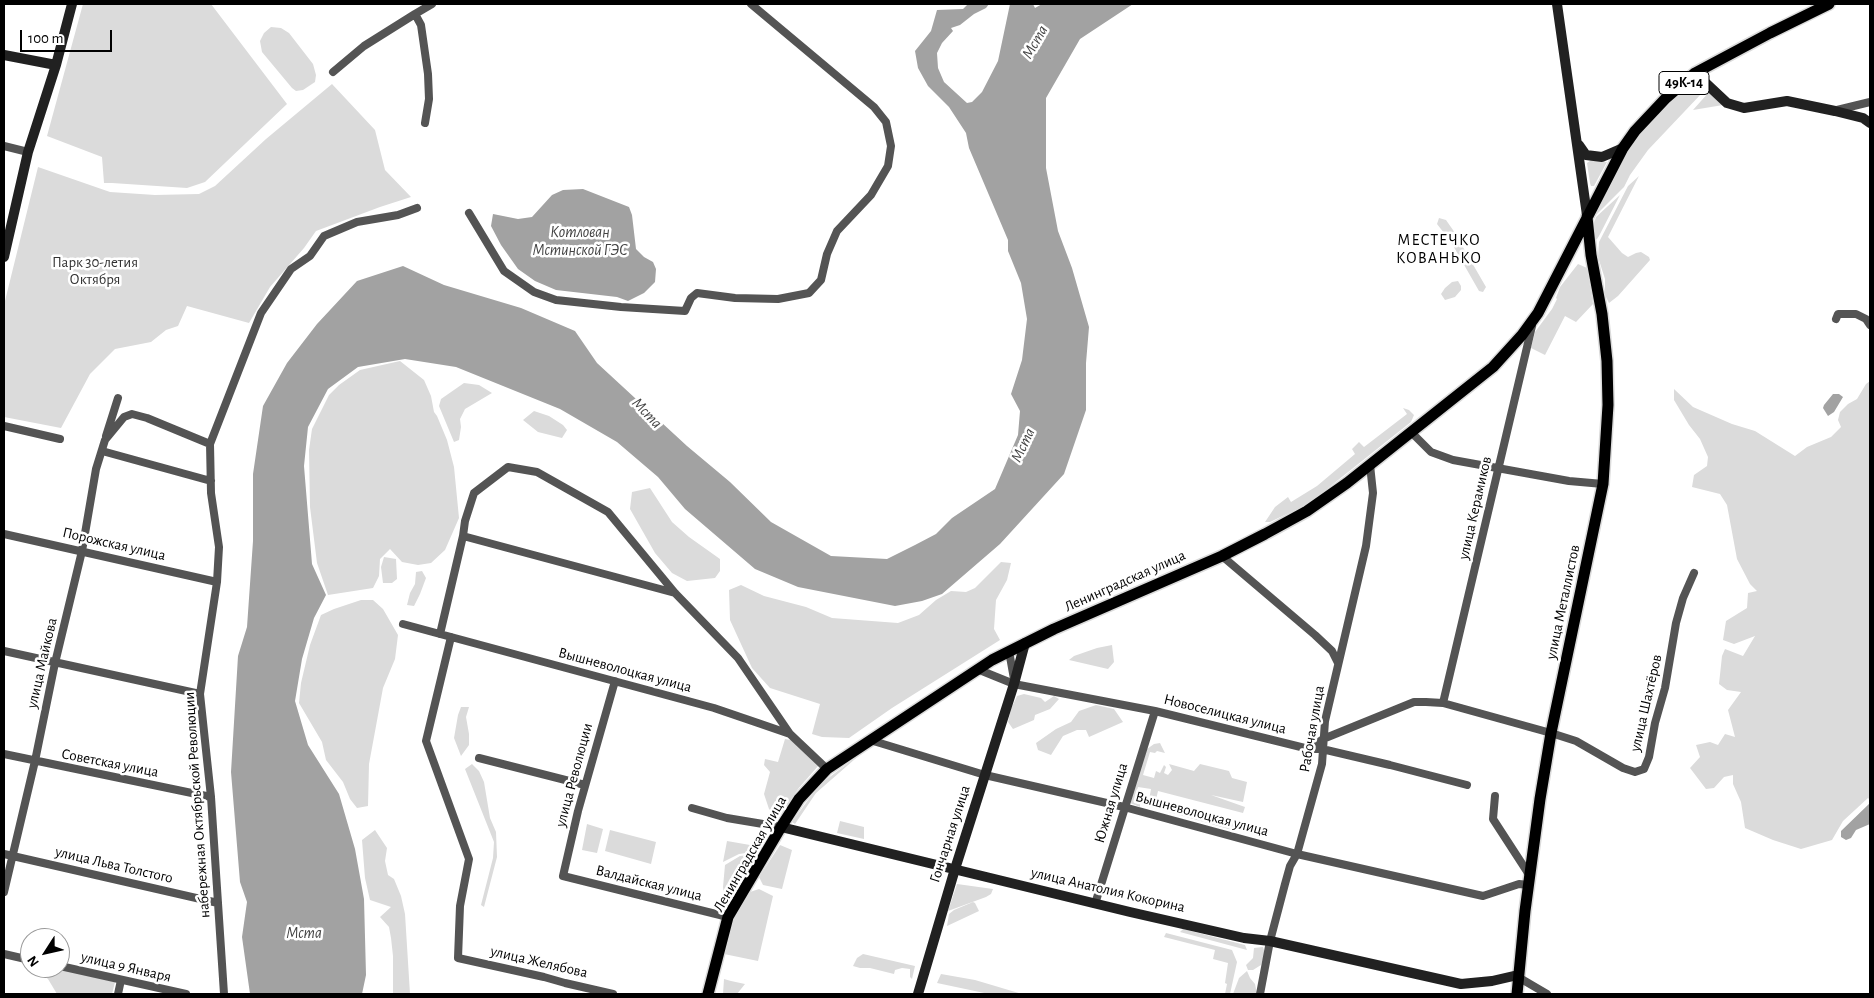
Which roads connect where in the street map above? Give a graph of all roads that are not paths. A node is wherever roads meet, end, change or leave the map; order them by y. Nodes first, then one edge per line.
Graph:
1 (72, 4) edge
2 (432, 4) edge
3 (751, 4) edge
4 (1557, 4) edge
5 (1829, 4) edge
6 (415, 14) junction
7 (4, 55) edge
8 (56, 66) junction
9 (333, 72) dead end
10 (1695, 73) junction
11 (1870, 102) edge
12 (1835, 111) junction
13 (425, 122) dead end
14 (1870, 123) edge
15 (1577, 142) junction
16 (4, 146) edge
17 (1623, 148) junction
18 (28, 152) junction
19 (417, 208) dead end
20 (469, 213) dead end
21 (1587, 215) junction
22 (4, 257) edge
23 (1533, 319) junction
24 (1836, 319) dead end
25 (1870, 325) edge
26 (118, 398) dead end
27 (4, 426) edge
28 (1411, 432) junction
29 (60, 439) dead end
30 (105, 440) junction
31 (210, 444) junction
32 (102, 451) junction
33 (1370, 465) junction
34 (1498, 468) junction
35 (211, 482) junction
36 (1603, 484) junction
37 (4, 534) edge
38 (463, 536) junction
39 (82, 551) junction
40 (1222, 556) junction
41 (1694, 572) dead end
42 (217, 582) junction
43 (675, 593) junction
44 (403, 624) dead end
45 (440, 634) junction
46 (452, 637) junction
47 (1025, 643) junction
48 (4, 651) edge
49 (1010, 651) junction
50 (55, 663) junction
51 (1338, 663) junction
52 (977, 669) junction
53 (615, 681) junction
54 (1014, 684) junction
55 (200, 694) junction
56 (1443, 703) junction
57 (1155, 711) junction
58 (1551, 732) junction
59 (790, 734) junction
60 (1323, 739) junction
61 (870, 740) junction
62 (1309, 749) junction
63 (1322, 749) junction
64 (4, 754) edge
65 (478, 758) dead end
66 (35, 761) junction
67 (827, 769) junction
68 (985, 775) junction
69 (585, 785) junction
70 (1467, 785) dead end
71 (1494, 796) dead end
72 (211, 797) junction
73 (1124, 806) junction
74 (692, 808) dead end
75 (781, 827) junction
76 (4, 854) edge
77 (1297, 854) junction
78 (13, 856) junction
79 (955, 869) junction
80 (563, 876) joint
81 (1529, 881) junction
82 (4, 892) edge
83 (218, 904) junction
84 (1095, 904) junction
85 (728, 917) junction
86 (1270, 941) junction
87 (4, 954) edge
88 (20, 958) edge
89 (70, 968) edge
90 (1518, 976) junction
91 (121, 980) junction
92 (118, 994) edge
93 (186, 994) edge
94 (224, 994) edge
95 (613, 994) edge
96 (708, 994) edge
97 (918, 994) edge
98 (1260, 994) edge
99 (1517, 994) edge
100 (1547, 994) edge

1 - 8 street
2 - 6 street
3 - 20 street
4 - 15 street
5 - 10 main road, 49К-14
6 - 9 street
6 - 13 street
7 - 8 street
8 - 18 street
10 - 12 street
10 - 17 main road, 49К-14
11 - 12 street
12 - 14 street
15 - 17 street
15 - 21 street
16 - 18 street
17 - 21 main road, 49К-14
18 - 22 street
19 - 31 street, набережная Октябрьской Революции
21 - 23 main road, Ленинградская улица
21 - 36 main road, улица Металлистов
23 - 28 main road, Ленинградская улица
23 - 34 street, улица Керамиков
24 - 25 street
26 - 30 street, улица Майкова
27 - 29 street
28 - 33 main road, Ленинградская улица
28 - 34 street
30 - 31 street, улица Майкова
30 - 32 street, улица Майкова
31 - 35 street, набережная Октябрьской Революции
32 - 35 street
32 - 39 street, улица Майкова
33 - 40 main road, Ленинградская улица
33 - 51 street, Рабочая улица
34 - 36 street
34 - 56 street, улица Керамиков
35 - 42 street, набережная Октябрьской Революции
36 - 58 main road, улица Металлистов
37 - 39 street, Порожская улица
38 - 43 street
38 - 43 street
38 - 45 street
39 - 42 street, Порожская улица
39 - 50 street, улица Майкова
40 - 47 main road, Ленинградская улица
40 - 51 street
41 - 58 street, улица Шахтёров
42 - 55 street, набережная Октябрьской Революции
43 - 59 street
44 - 45 street, Вышневолоцкая улица
45 - 46 street, Вышневолоцкая улица
46 - 53 street, Вышневолоцкая улица
46 - 95 street, улица Желябова
47 - 49 main road, Ленинградская улица
47 - 54 street, Гончарная улица
48 - 50 street
49 - 52 main road, Ленинградская улица
49 - 54 street, Гончарная улица
50 - 55 street
50 - 66 street, улица Майкова
51 - 60 street, Рабочая улица
52 - 54 street, Новоселицкая улица
52 - 61 main road, Ленинградская улица
53 - 59 street, Вышневолоцкая улица
53 - 69 street, улица Революции
54 - 57 street, Новоселицкая улица
54 - 68 street, Гончарная улица
55 - 72 street, набережная Октябрьской Революции
56 - 58 street
56 - 60 street
57 - 62 street, Новоселицкая улица
57 - 73 street, Южная улица
58 - 81 main road, улица Металлистов
59 - 67 street, Вышневолоцкая улица
60 - 62 street
60 - 63 street, Рабочая улица
61 - 67 main road, Ленинградская улица
61 - 68 street, Вышневолоцкая улица
62 - 63 street, Новоселицкая улица
63 - 70 street, Новоселицкая улица
63 - 77 street, Рабочая улица
64 - 66 street, Советская улица
65 - 69 street
66 - 72 street, Советская улица
66 - 78 street, улица Майкова
67 - 75 main road, Ленинградская улица
68 - 73 street, Вышневолоцкая улица
68 - 79 street, Гончарная улица
69 - 80 street, улица Революции
71 - 81 street
72 - 83 street, набережная Октябрьской Революции
73 - 77 street, Вышневолоцкая улица
73 - 84 street, Южная улица
74 - 75 street, улица Анатолия Кокорина
75 - 79 street, улица Анатолия Кокорина
75 - 85 main road, Ленинградская улица
76 - 78 street, улица Льва Толстого
77 - 81 street, Вышневолоцкая улица
77 - 86 street, Рабочая улица
78 - 82 street, улица Майкова
78 - 83 street, улица Льва Толстого
79 - 84 street, улица Анатолия Кокорина
79 - 97 street, Гончарная улица
80 - 85 street, Валдайская улица
81 - 90 main road, улица Металлистов
83 - 94 street, набережная Октябрьской Революции
84 - 86 street, улица Анатолия Кокорина
85 - 96 main road, Ленинградская улица
86 - 90 street, улица Анатолия Кокорина
86 - 98 street, Рабочая улица
87 - 88 street
89 - 91 street, улица 9 Января
90 - 99 main road, улица Металлистов
90 - 100 street
91 - 92 street
91 - 93 street, улица 9 Января

